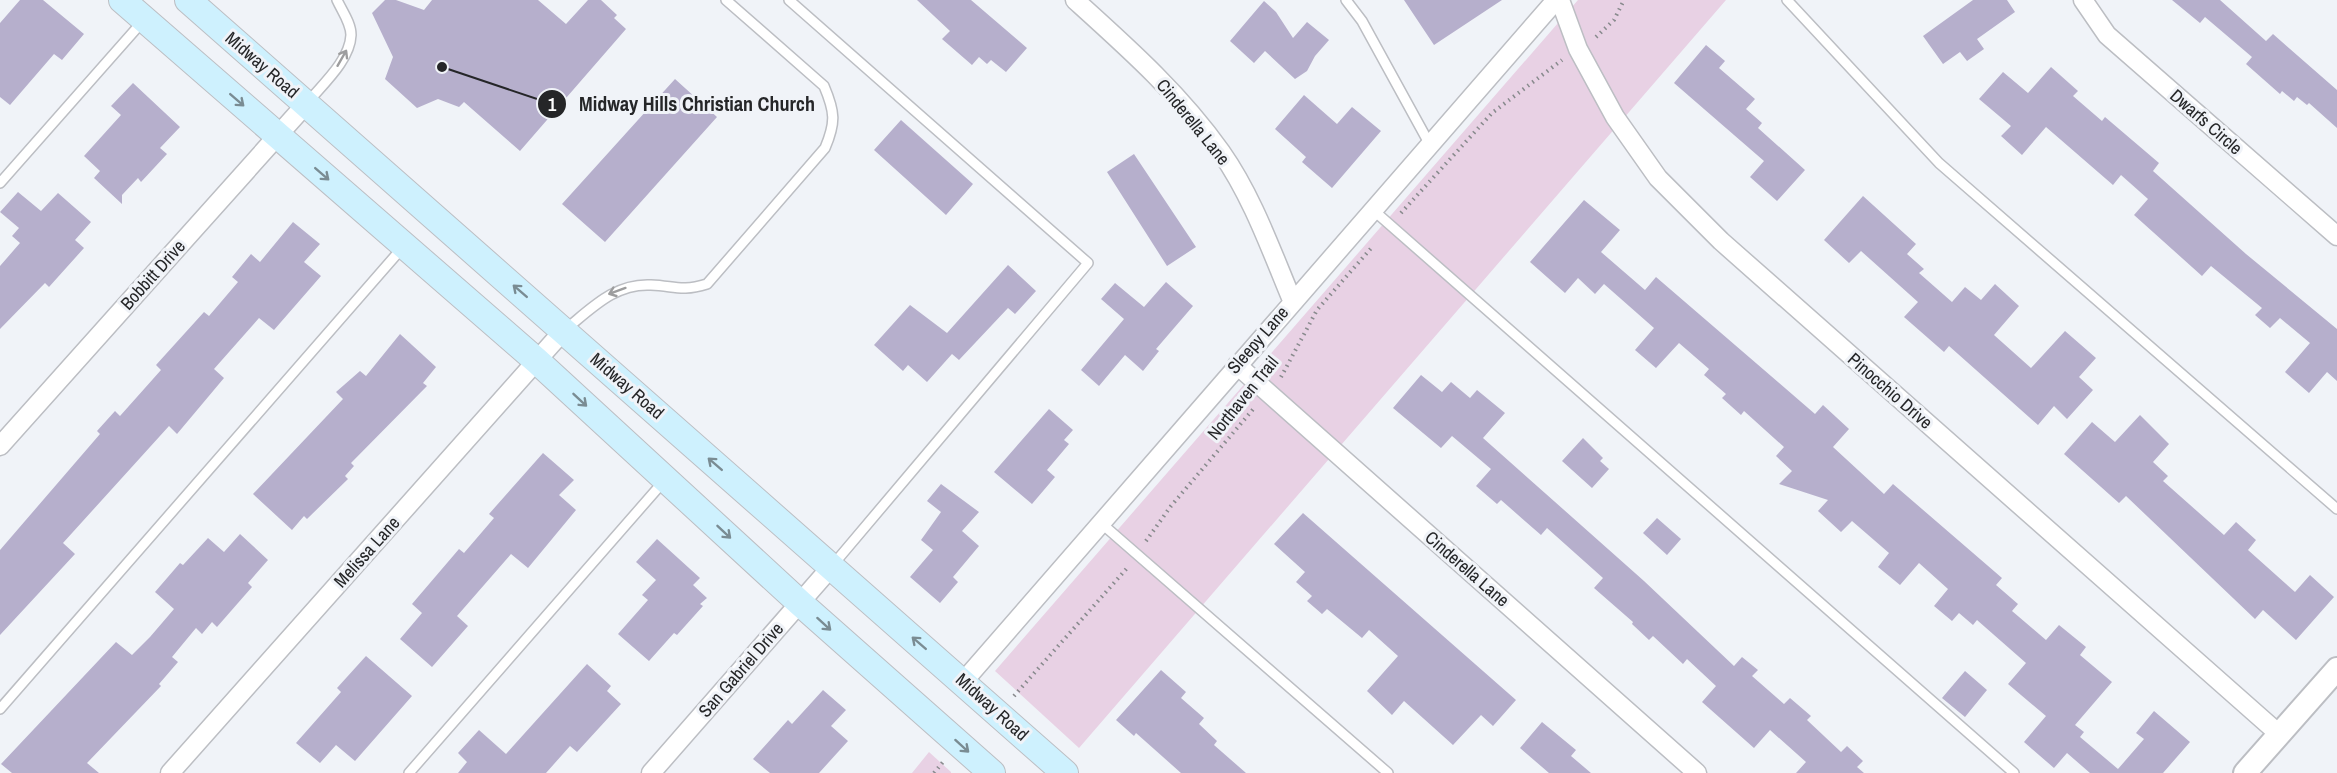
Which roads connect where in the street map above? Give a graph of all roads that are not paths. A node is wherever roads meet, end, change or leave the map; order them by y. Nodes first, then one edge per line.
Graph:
1 (122, 0) edge
2 (188, 0) edge
3 (337, 0) edge
4 (726, 0) edge
5 (789, 0) edge
6 (1075, 0) edge
7 (1346, 0) edge
8 (1558, 0) edge
9 (1787, 0) edge
10 (2084, 0) edge
11 (145, 19) junction
12 (306, 104) junction
13 (278, 136) junction
14 (1429, 143) junction
15 (0, 183) edge
16 (1372, 208) junction
17 (2337, 236) edge
18 (404, 246) junction
19 (1292, 300) junction
20 (564, 330) junction
21 (537, 361) junction
22 (1237, 365) junction
23 (0, 446) edge
24 (666, 479) junction
25 (2337, 509) edge
26 (1101, 523) junction
27 (832, 566) junction
28 (800, 603) junction
29 (2337, 669) edge
30 (963, 682) junction
31 (0, 709) edge
32 (2279, 734) junction
33 (170, 773) edge
34 (409, 773) edge
35 (651, 773) edge
36 (992, 773) edge
37 (1065, 773) edge
38 (1388, 773) edge
39 (1697, 773) edge
40 (2014, 773) edge
41 (2245, 773) edge

1 - 11 main road
2 - 12 main road, Midway Road
12 -> 3 lane
4 -> 20 lane
5 - 27 lane
6 - 19 street, Cinderella Lane
7 - 14 lane
8 - 14 street, Sleepy Lane
8 - 32 street, Pinocchio Drive
9 - 25 lane
10 - 17 street, Dwarfs Circle
11 -> 13 main road
11 - 15 lane
12 - 13 street, Bobbitt Drive
20 -> 12 main road, Midway Road
13 -> 18 main road
13 - 23 street, Bobbitt Drive
14 - 16 street, Sleepy Lane
16 - 19 street, Sleepy Lane
16 - 40 lane
18 - 21 main road
18 - 31 lane
19 - 22 street, Sleepy Lane
20 - 21 street, Melissa Lane
27 -> 20 main road, Midway Road
21 -> 24 main road
21 - 33 street, Melissa Lane
22 - 26 street, Sleepy Lane
22 - 39 street, Cinderella Lane
24 -> 28 main road
24 - 34 lane
26 - 30 street, Sleepy Lane
26 - 38 lane
27 - 28 street, San Gabriel Drive
30 -> 27 main road, Midway Road
28 - 35 street, San Gabriel Drive
28 -> 36 main road
29 - 32 street
30 - 37 main road, Midway Road
32 - 41 street

